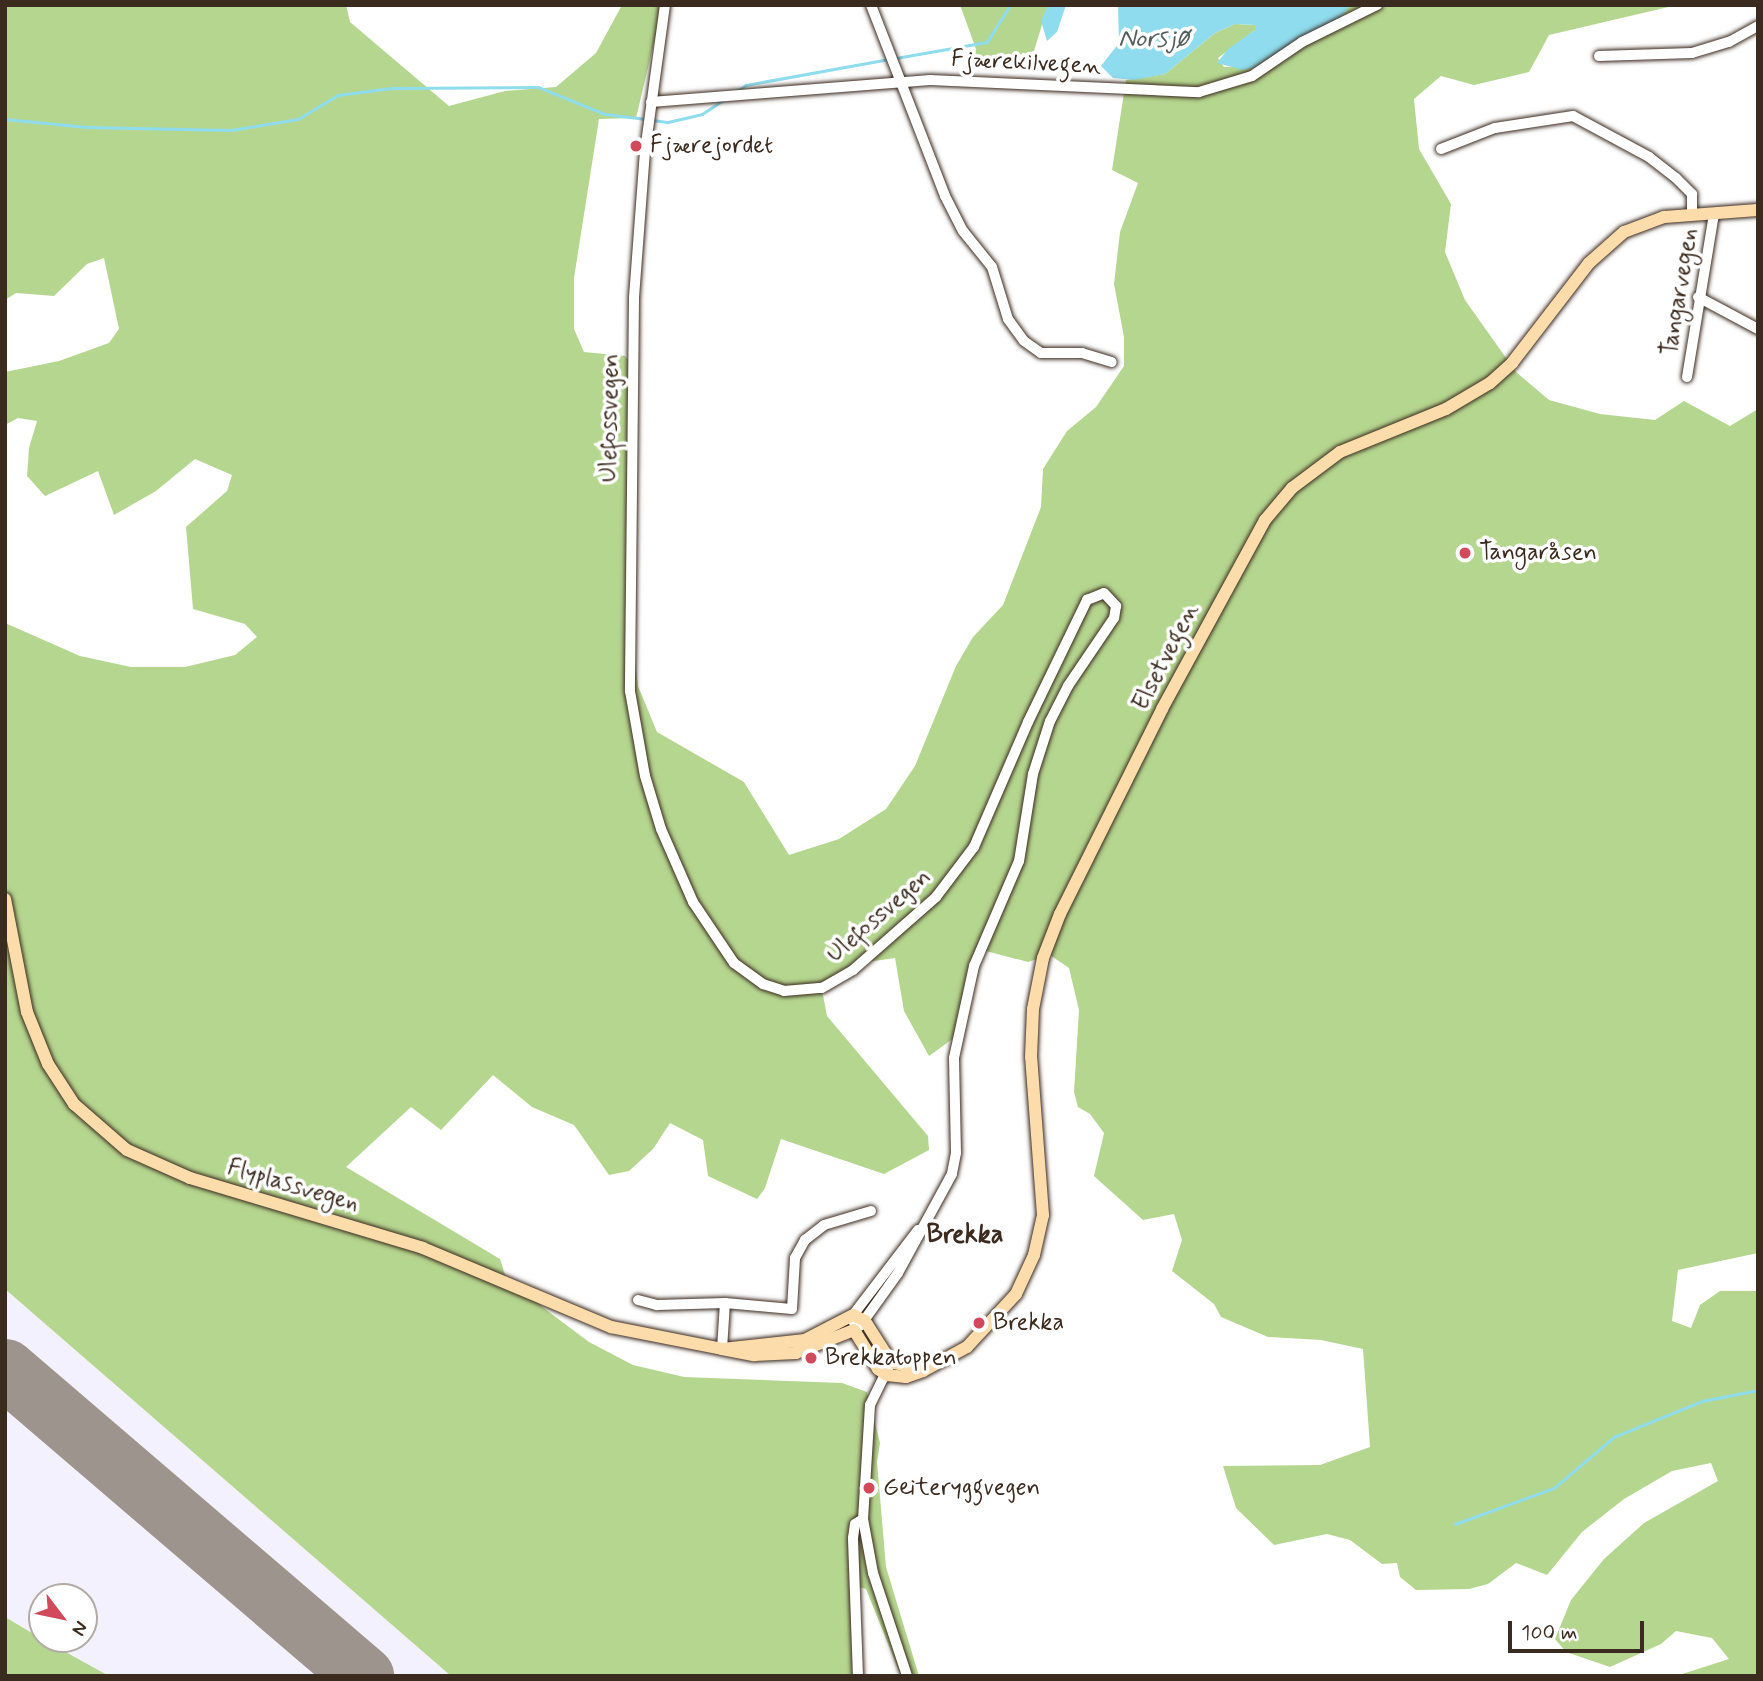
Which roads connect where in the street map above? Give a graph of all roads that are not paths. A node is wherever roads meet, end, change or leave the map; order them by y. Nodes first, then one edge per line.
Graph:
1 (665, 5) edge
2 (871, 5) edge
3 (1377, 5) edge
4 (1758, 26) edge
5 (1599, 56) dead end
6 (899, 81) junction
7 (651, 102) junction
8 (1441, 149) dead end
9 (1758, 210) edge
10 (1714, 214) junction
11 (1692, 215) junction
12 (1698, 297) junction
13 (1758, 329) edge
14 (1112, 362) dead end
15 (1687, 377) dead end
16 (5, 899) edge
17 (871, 1210) dead end
18 (638, 1300) dead end
19 (725, 1303) junction
20 (859, 1318) junction
21 (854, 1330) junction
22 (722, 1349) junction
23 (891, 1362) junction
24 (936, 1363) junction
25 (883, 1374) junction
26 (863, 1519) junction
27 (858, 1676) edge
28 (907, 1676) edge

1 - 7 street, Ulefossvegen
2 - 6 street
3 - 6 street, Fjærekilvegen
4 - 5 street
6 - 7 street, Fjærekilvegen
6 - 14 street
7 - 20 street, Ulefossvegen
8 - 11 street
9 - 10 main road, Elsetvegen
10 - 11 main road, Elsetvegen
10 - 12 street, Tangarvegen
11 - 24 main road, Elsetvegen
12 - 13 street
12 - 15 street, Tangarvegen
16 - 22 main road, Flyplassvegen
17 - 19 street
18 - 19 street
19 - 22 street
20 - 21 street, Ulefossvegen
20 - 22 main road, Flyplassvegen
20 - 23 main road
21 - 22 main road, Flyplassvegen
21 - 25 main road
23 - 24 main road, Elsetvegen
23 - 25 street
24 - 25 main road, Elsetvegen
25 - 26 street
26 - 27 street
26 - 28 street

